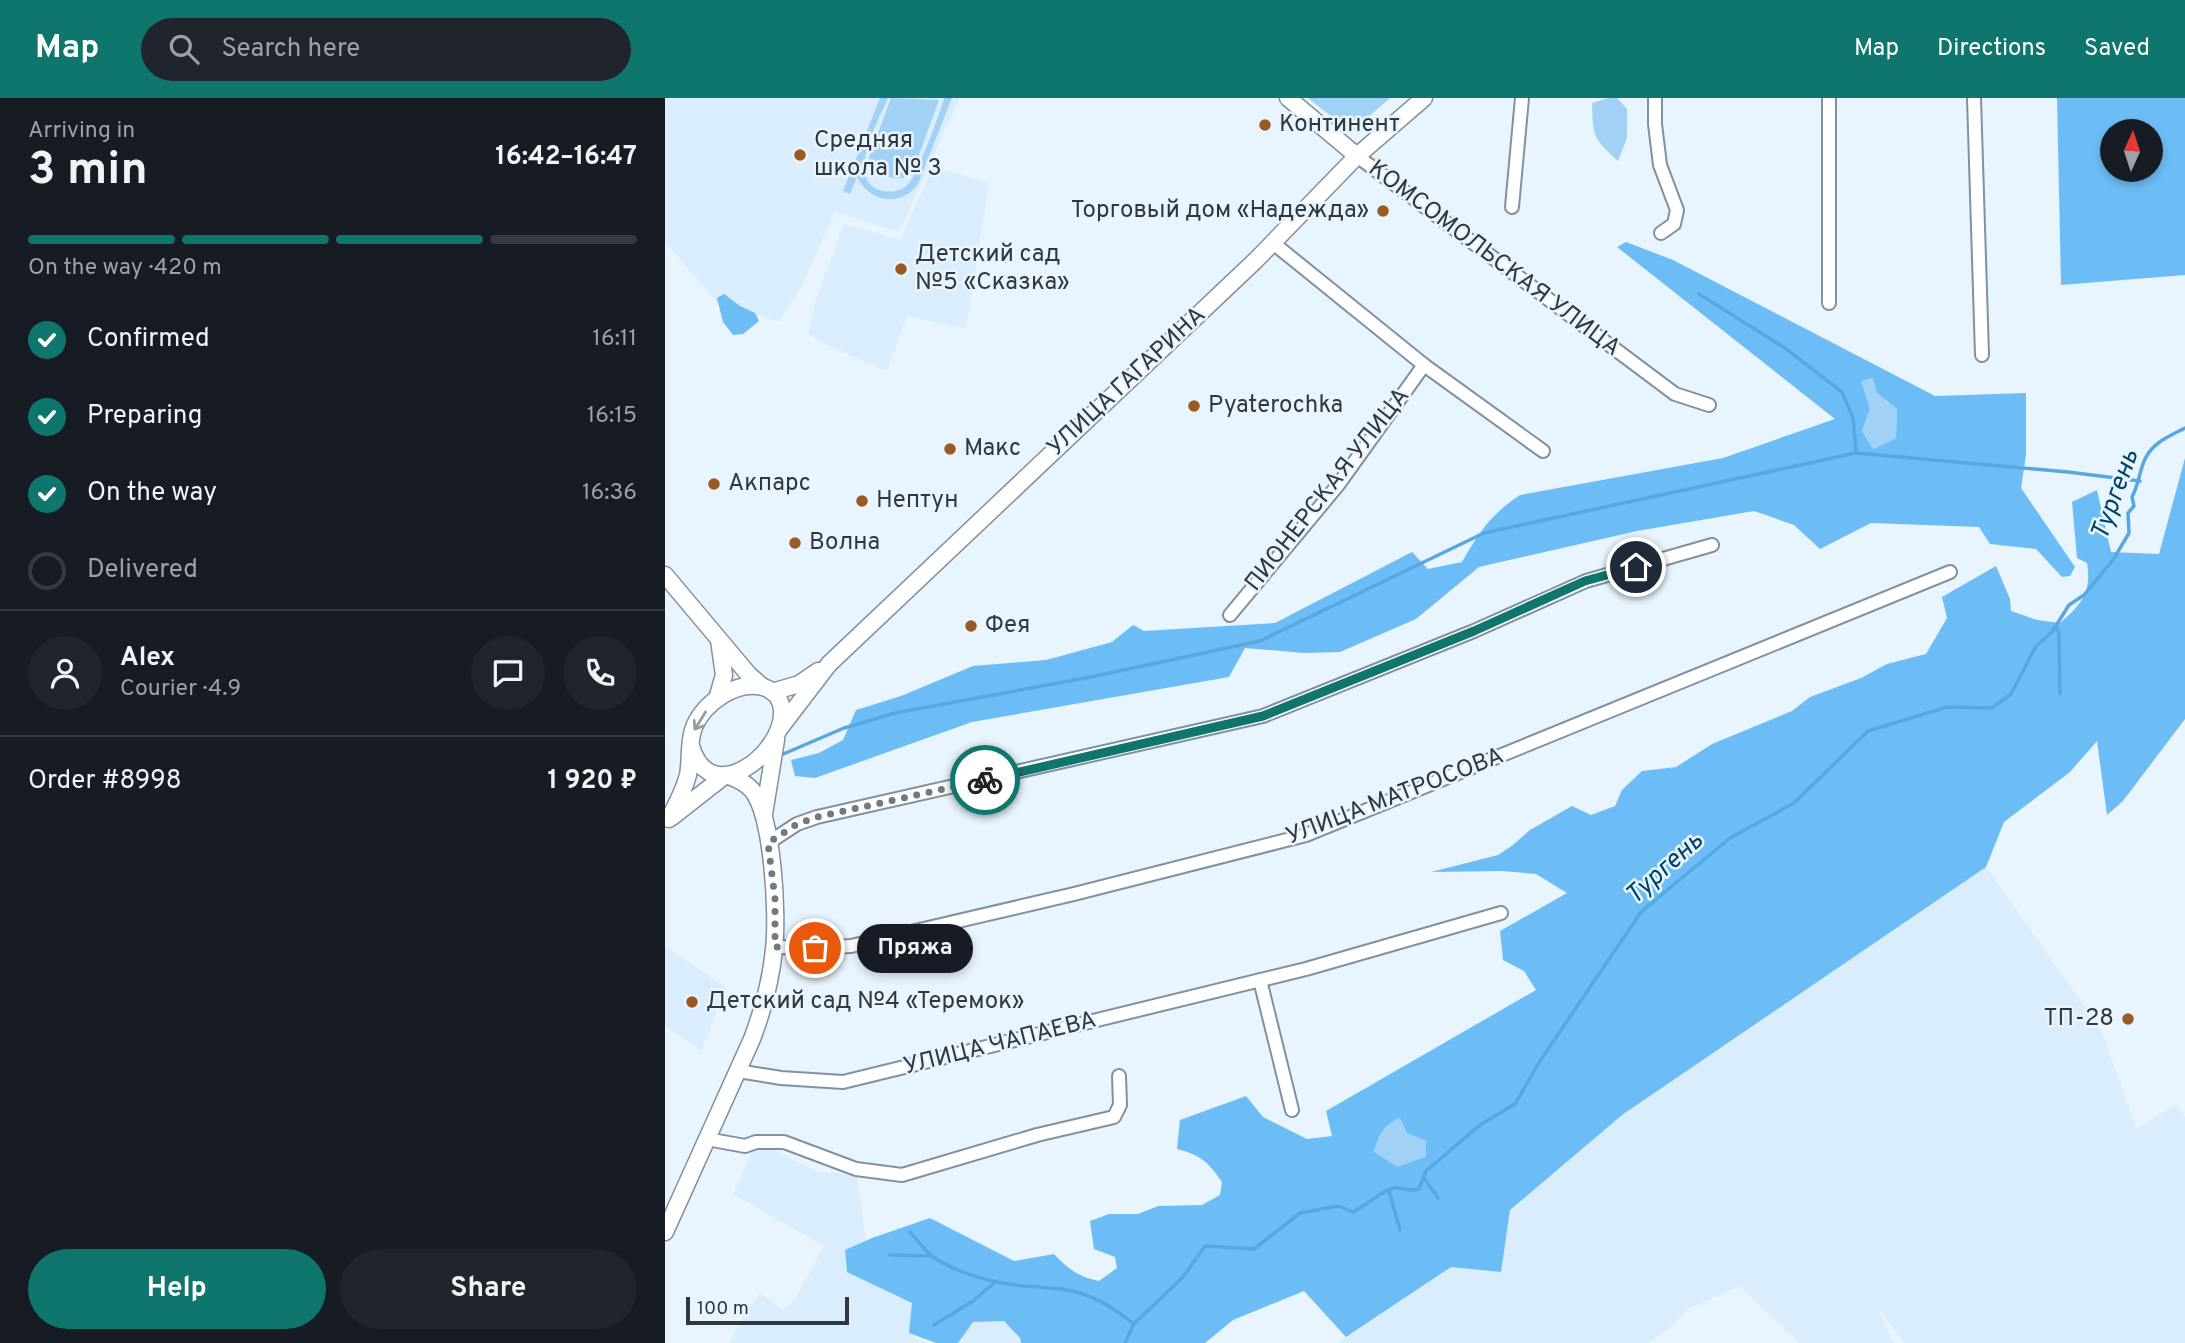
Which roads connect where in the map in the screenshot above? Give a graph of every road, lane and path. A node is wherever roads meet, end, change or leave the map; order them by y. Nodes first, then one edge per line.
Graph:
1 (1289, 98) edge
2 (1424, 98) edge
3 (1522, 98) edge
4 (1655, 98) edge
5 (1829, 98) edge
6 (1974, 98) edge
7 (1357, 156) junction
8 (1512, 207) dead end
9 (1661, 233) dead end
10 (1273, 243) junction
11 (1829, 303) dead end
12 (1982, 355) dead end
13 (1424, 365) junction
14 (1709, 405) dead end
15 (1543, 451) dead end
16 (1712, 545) dead end
17 (1950, 572) dead end
18 (665, 575) edge
19 (1230, 615) dead end
20 (719, 640) junction
21 (829, 664) junction
22 (768, 689) junction
23 (717, 699) junction
24 (779, 731) junction
25 (691, 746) junction
26 (726, 777) junction
27 (764, 817) junction
28 (667, 821) edge
29 (768, 843) junction
30 (1501, 913) dead end
31 (775, 947) junction
32 (1260, 980) junction
33 (738, 1071) junction
34 (1119, 1076) dead end
35 (1292, 1110) dead end
36 (707, 1139) junction
37 (665, 1232) edge

1 - 7 main road, КОМСОМОЛЬСКАЯ УЛИЦА
2 - 7 main road, УЛИЦА ГАГАРИНА
3 - 8 street
4 - 9 street
5 - 11 street
6 - 12 street
7 - 10 main road, УЛИЦА ГАГАРИНА
7 - 14 street, КОМСОМОЛЬСКАЯ УЛИЦА
10 - 13 street, ПИОНЕРСКАЯ УЛИЦА
10 - 21 main road, УЛИЦА ГАГАРИНА
13 - 15 street, ПИОНЕРСКАЯ УЛИЦА
13 - 19 street, ПИОНЕРСКАЯ УЛИЦА
16 - 29 street
17 - 31 street, УЛИЦА МАТРОСОВА
18 - 20 main road
20 - 22 main road
20 - 23 main road
21 - 22 main road, УЛИЦА ГАГАРИНА
21 - 24 main road, УЛИЦА ГАГАРИНА
22 - 23 main road
22 - 24 main road
23 -> 25 main road
24 - 26 main road
24 - 27 main road, УЛИЦА ГАГАРИНА
25 - 26 main road
25 - 28 main road
26 - 27 main road, УЛИЦА ГАГАРИНА
26 - 28 main road
27 - 29 main road, УЛИЦА ГАГАРИНА
29 - 31 main road, УЛИЦА ГАГАРИНА
30 - 32 street, УЛИЦА ЧАПАЕВА
31 - 33 main road, УЛИЦА ГАГАРИНА
32 - 33 street, УЛИЦА ЧАПАЕВА
32 - 35 street
33 - 36 main road, УЛИЦА ГАГАРИНА
34 - 36 street
36 - 37 main road, УЛИЦА ГАГАРИНА

